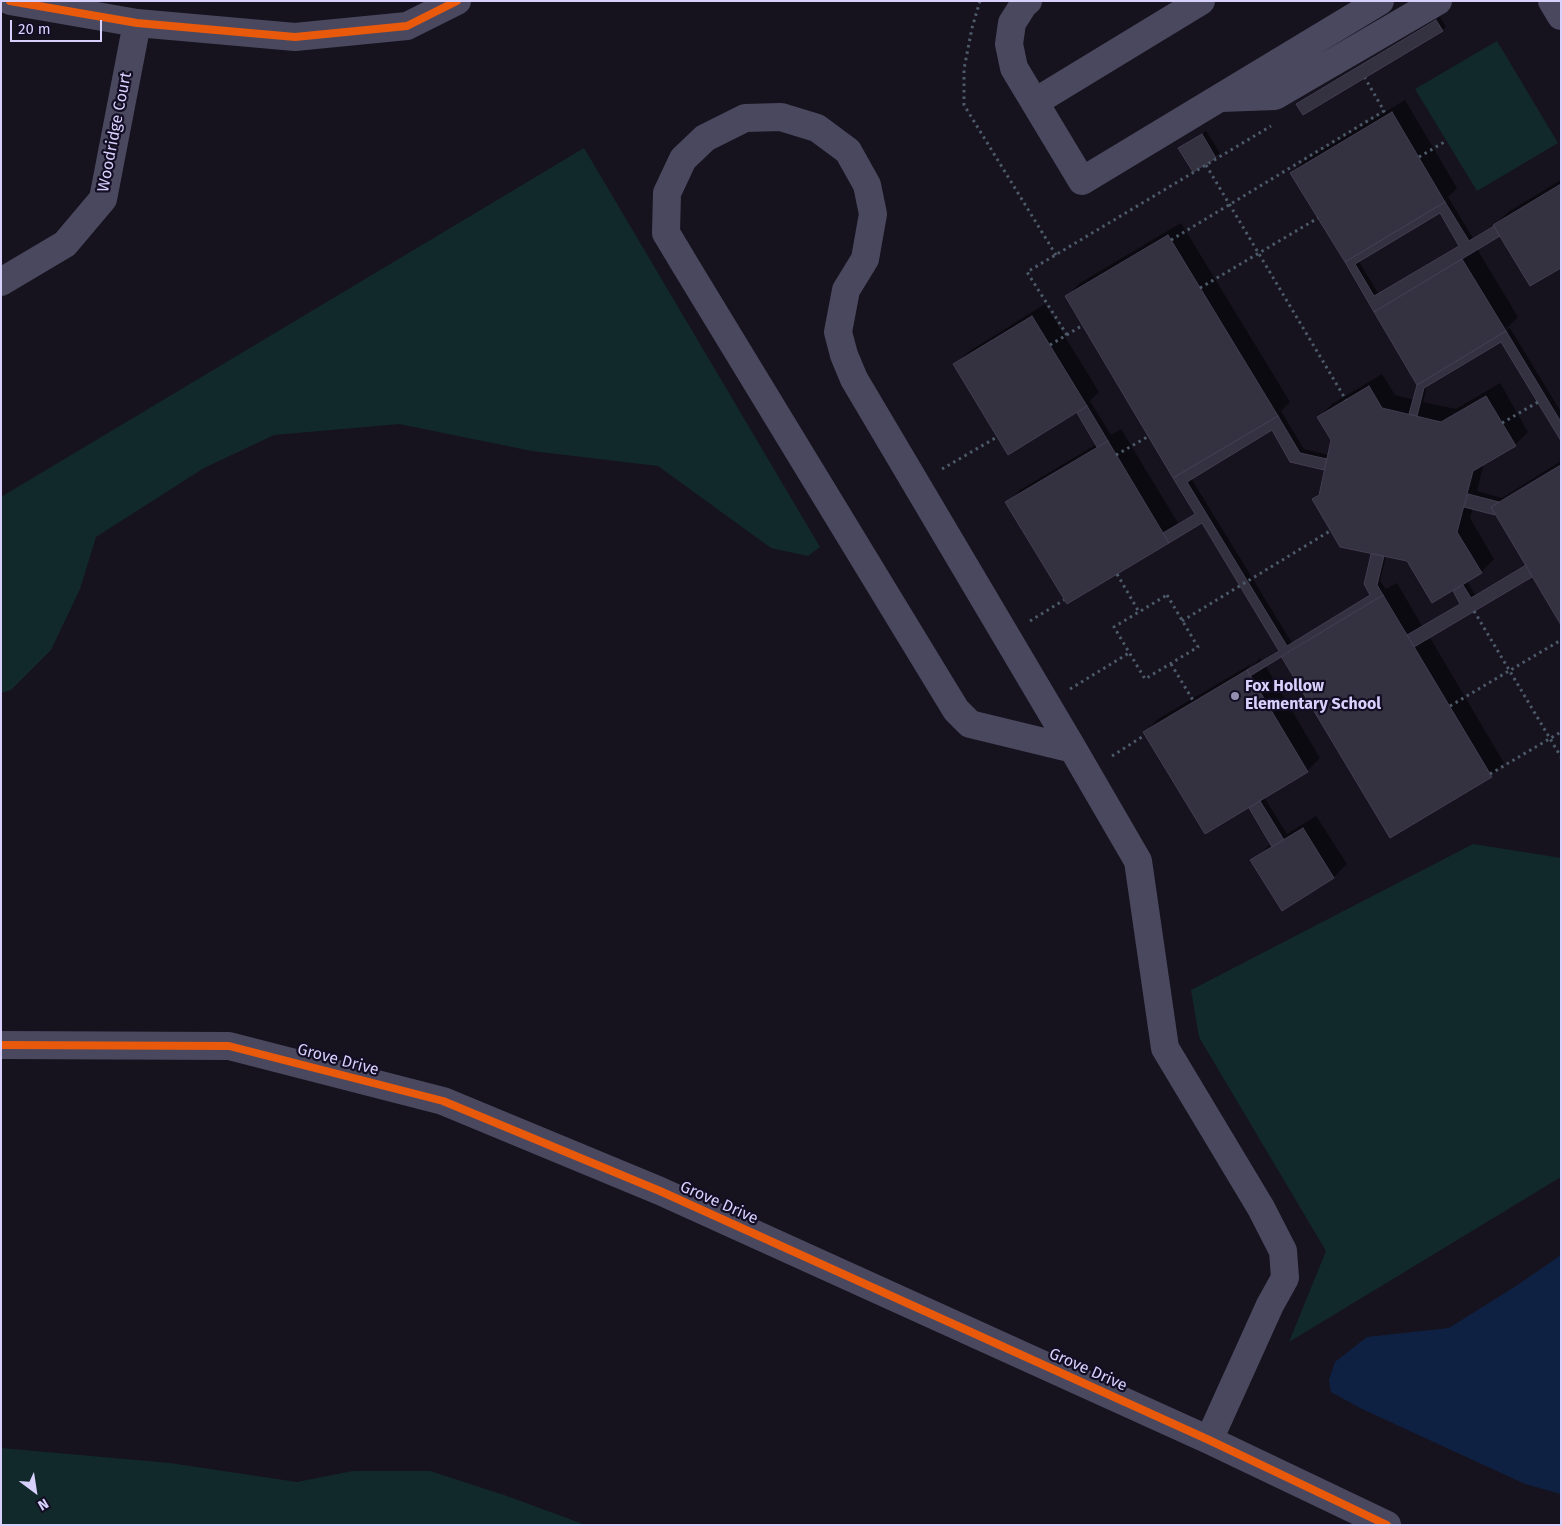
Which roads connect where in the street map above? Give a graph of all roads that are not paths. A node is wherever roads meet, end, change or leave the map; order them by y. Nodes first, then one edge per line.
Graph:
1 (10, 1) edge
2 (457, 1) edge
3 (1028, 1) edge
4 (1201, 1) edge
5 (1380, 1) edge
6 (1438, 1) edge
7 (1552, 1) edge
8 (1561, 16) edge
9 (136, 23) junction
10 (1220, 98) junction
11 (1035, 102) junction
12 (1, 282) edge
13 (1073, 749) junction
14 (1, 1045) edge
15 (1208, 1440) junction
16 (1387, 1525) edge

1 - 9 street
2 - 9 street
3 - 11 street
4 - 11 street
5 - 10 street
6 - 10 street
7 - 8 street
9 - 12 street, Woodridge Court
10 - 11 street
13 - 13 street
13 - 15 street
14 - 15 street, Grove Drive
15 - 16 street, Grove Drive

